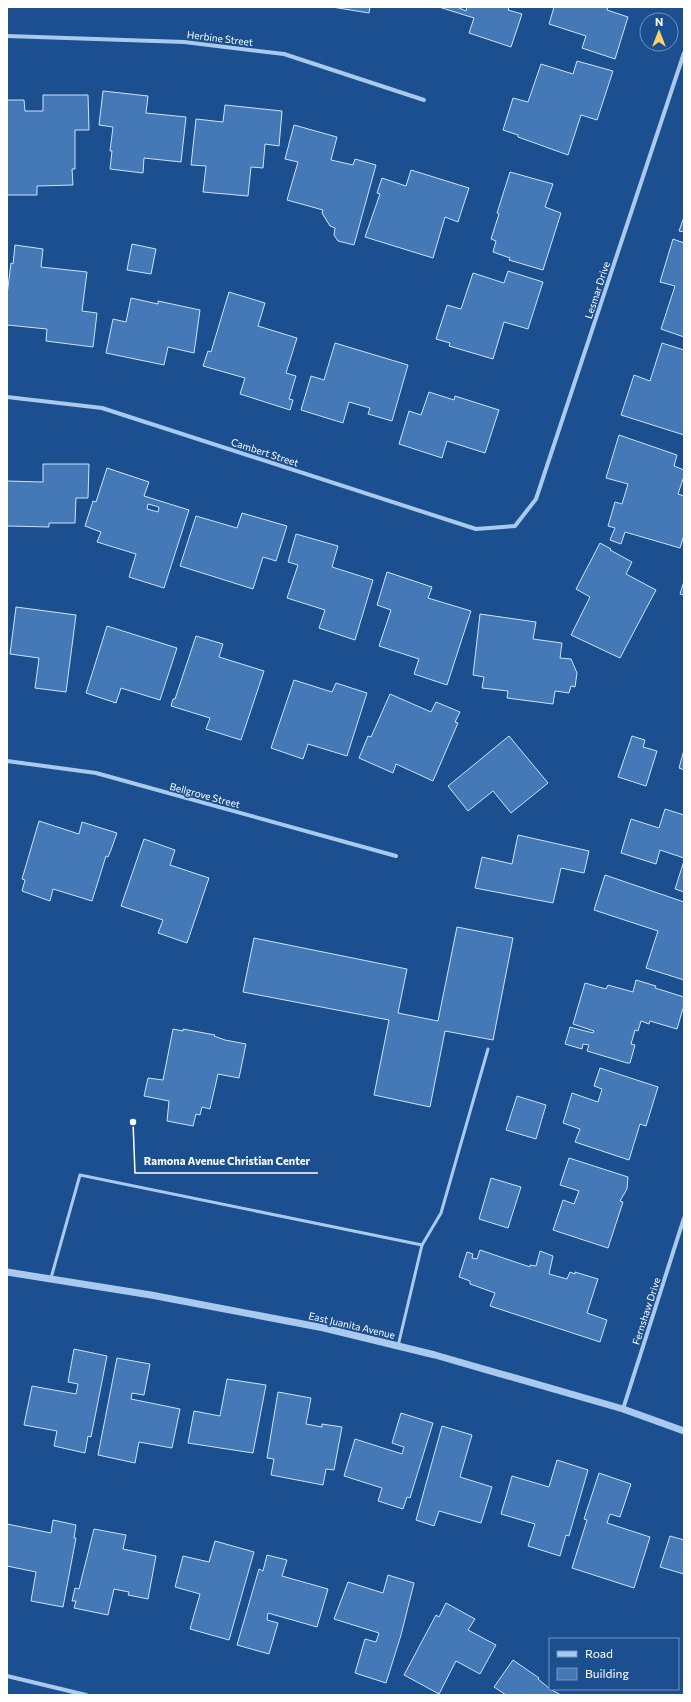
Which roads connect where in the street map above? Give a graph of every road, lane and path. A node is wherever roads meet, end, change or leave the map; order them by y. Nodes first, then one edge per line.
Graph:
1 (7, 36) edge
2 (684, 53) edge
3 (424, 100) dead end
4 (7, 397) edge
5 (515, 526) joint
6 (7, 761) edge
7 (396, 856) dead end
8 (488, 1049) dead end
9 (684, 1218) edge
10 (422, 1245) junction
11 (7, 1272) edge
12 (51, 1279) junction
13 (398, 1346) junction
14 (623, 1409) junction
15 (684, 1431) edge
16 (7, 1676) edge
17 (86, 1695) edge

1 - 3 street, Herbine Street
2 - 5 street, Lesmar Drive
4 - 5 street, Cambert Street
6 - 7 street, Bellgrove Street
8 - 10 lane
9 - 14 street, Fernshaw Drive
10 - 12 lane
10 - 13 lane
11 - 12 street, East Juanita Avenue
12 - 13 street, East Juanita Avenue
13 - 14 street, East Juanita Avenue
14 - 15 street, East Juanita Avenue
16 - 17 street

